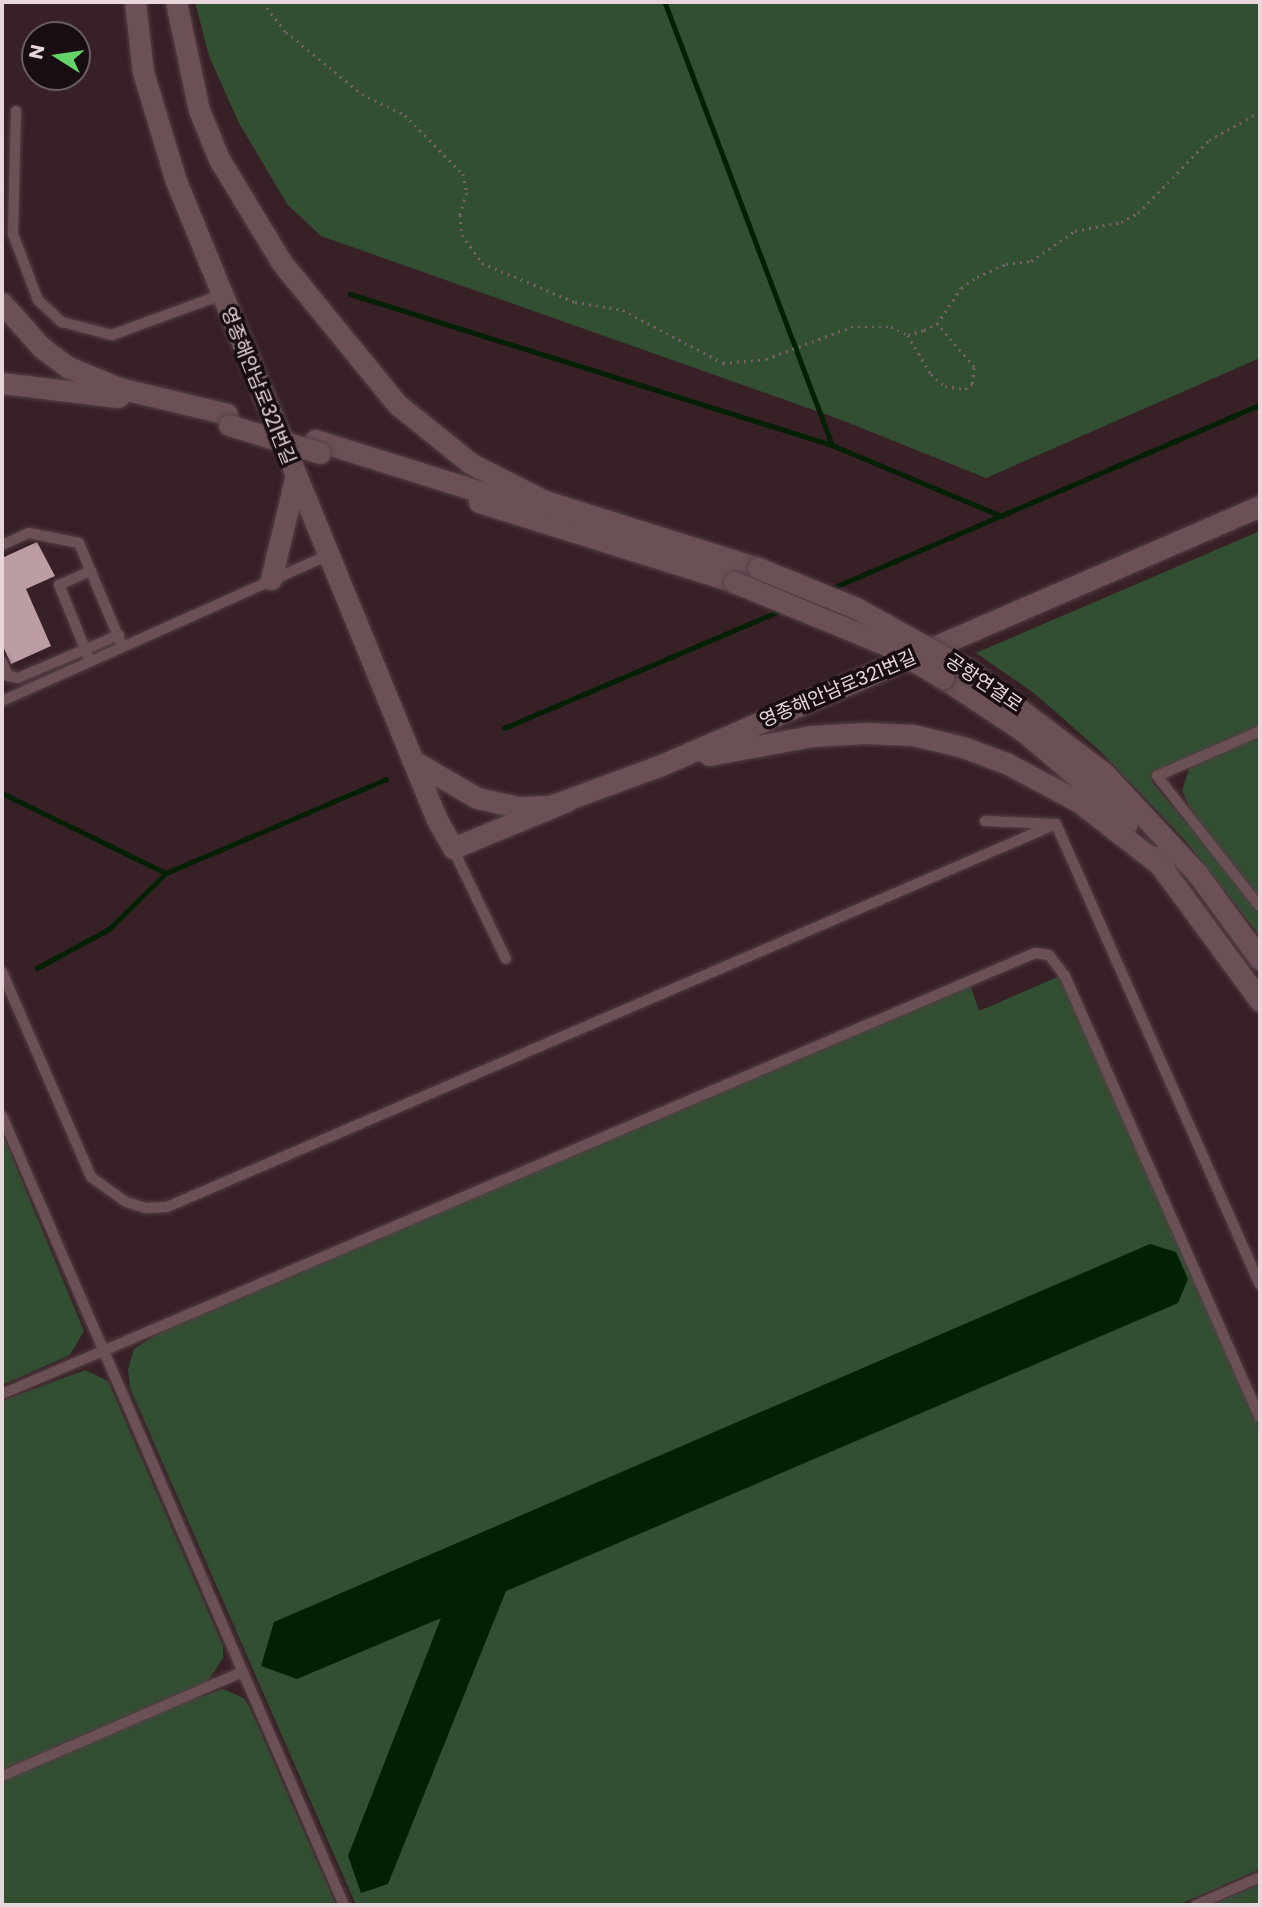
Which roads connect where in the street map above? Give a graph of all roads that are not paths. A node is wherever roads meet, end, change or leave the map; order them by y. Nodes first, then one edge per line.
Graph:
1 (135, 2) edge
2 (176, 2) edge
3 (16, 111) dead end
4 (221, 295) junction
5 (2, 303) edge
6 (2, 383) edge
7 (228, 420) junction
8 (318, 447) junction
9 (295, 479) junction
10 (545, 502) junction
11 (1260, 506) edge
12 (2, 545) edge
13 (329, 554) junction
14 (90, 571) junction
15 (271, 579) junction
16 (118, 635) junction
17 (122, 646) junction
18 (86, 649) junction
19 (90, 661) junction
20 (2, 662) edge
21 (2, 701) edge
22 (1260, 731) edge
23 (412, 760) junction
24 (659, 766) junction
25 (568, 801) junction
26 (985, 821) dead end
27 (1056, 824) junction
28 (453, 848) junction
29 (1164, 868) junction
30 (1260, 906) edge
31 (1260, 959) edge
32 (506, 960) dead end
33 (2, 972) edge
34 (1260, 1001) edge
35 (2, 1116) edge
36 (1260, 1285) edge
37 (105, 1351) junction
38 (2, 1394) edge
39 (1260, 1418) edge
40 (242, 1672) junction
41 (2, 1776) edge
42 (1260, 1877) edge
43 (344, 1905) edge
44 (1196, 1905) edge

1 - 4 street, 영종해안남로321번길
2 - 10 street
3 - 4 lane
4 - 9 street, 영종해안남로321번길
5 - 7 street
6 - 7 street
7 - 8 street
8 - 10 street
8 - 29 street, 공항연결로, bridge
9 - 13 street, 영종해안남로321번길
9 - 15 street
10 - 31 street, 공항연결로, bridge
11 - 24 street, 영종해안남로321번길
12 - 14 lane
13 - 15 lane
13 - 23 street, 영종해안남로321번길
14 - 16 lane
14 - 18 lane
15 - 17 lane
16 - 17 lane
16 - 18 lane
17 - 19 lane
18 - 19 lane
18 - 20 lane
19 - 21 lane
22 - 30 lane
23 - 25 street, 영종해안남로321번길
23 - 28 street, 영종해안남로321번길
24 - 25 street, 영종해안남로321번길
24 - 29 street
25 - 28 street
26 - 27 lane
27 - 33 lane
27 - 36 lane
28 - 32 lane
29 - 34 street, 공항연결로
35 - 37 lane
37 - 38 lane
37 - 39 lane
37 - 40 lane
40 - 41 lane
40 - 43 lane
42 - 44 lane

